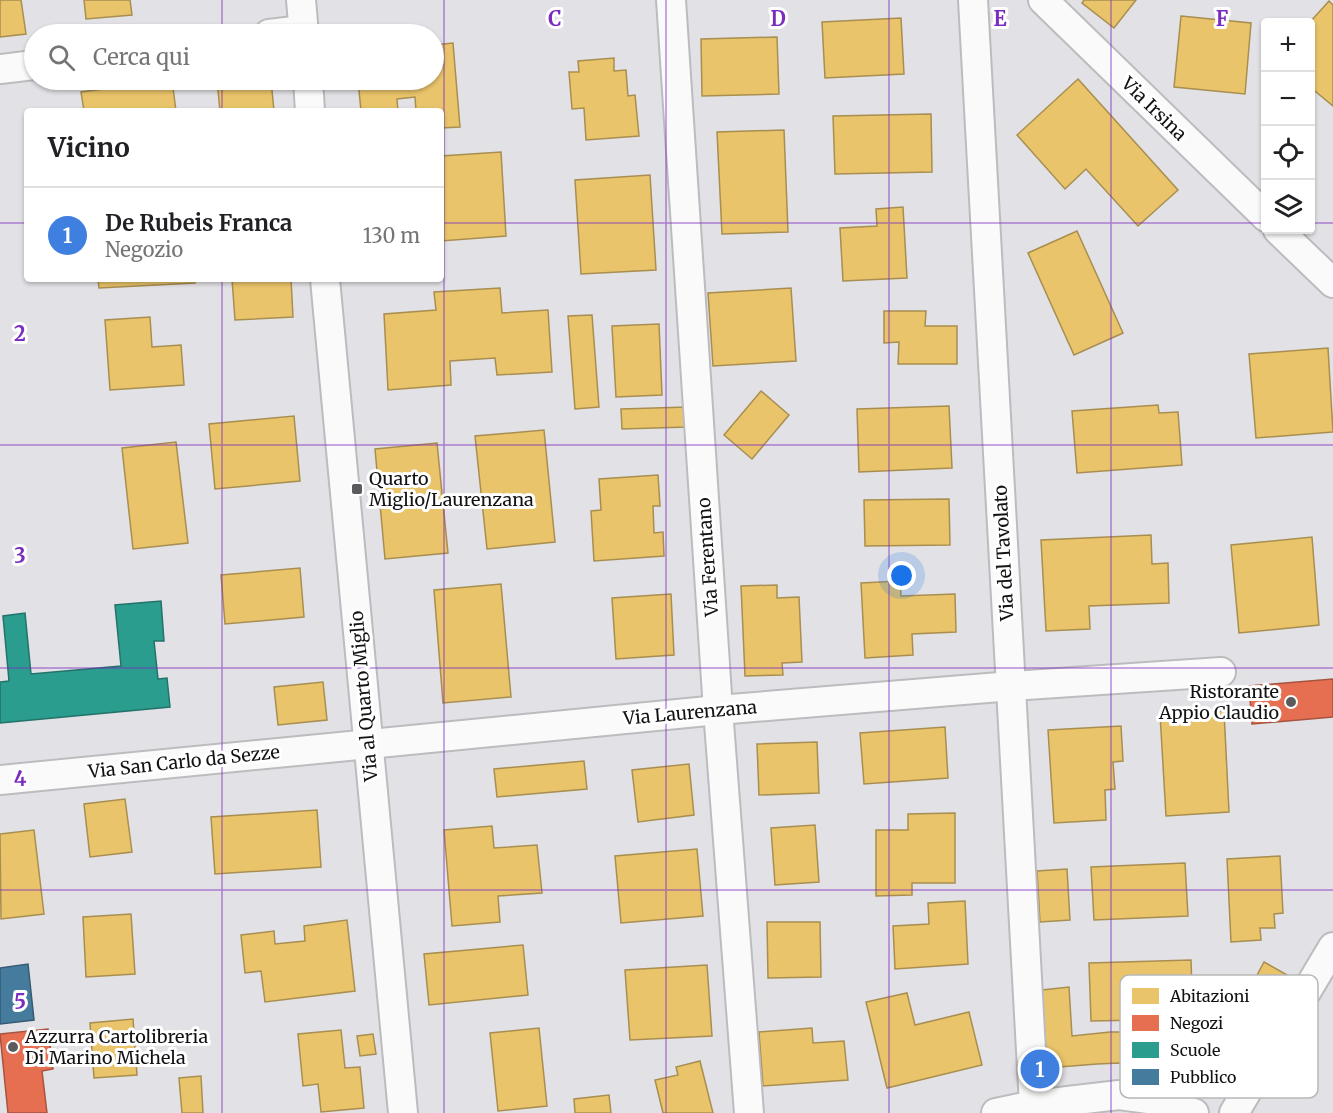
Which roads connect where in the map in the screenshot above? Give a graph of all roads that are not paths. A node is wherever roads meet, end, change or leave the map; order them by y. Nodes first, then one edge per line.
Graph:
1 (301, 0) edge
2 (671, 0) edge
3 (973, 0) edge
4 (1043, 0) edge
5 (303, 24) edge
6 (24, 66) edge
7 (0, 69) edge
8 (309, 90) edge
9 (310, 108) edge
10 (1261, 212) edge
11 (1282, 234) edge
12 (326, 282) edge
13 (1333, 283) edge
14 (1221, 672) dead end
15 (1012, 686) junction
16 (718, 710) junction
17 (368, 745) junction
18 (0, 780) edge
19 (1333, 947) edge
20 (1316, 975) edge
21 (1120, 1095) edge
22 (1136, 1098) edge
23 (1243, 1098) edge
24 (1034, 1105) junction
25 (403, 1113) edge
26 (749, 1113) edge
27 (996, 1113) edge
28 (1194, 1113) edge
29 (1234, 1113) edge

1 - 5 street
2 - 16 street, Via Ferentano
3 - 15 street, Via del Tavolato
4 - 10 street, Via Irsina
6 - 7 street
8 - 9 street
11 - 13 street
12 - 17 street, Via al Quarto Miglio
14 - 15 street, Via Laurenzana
15 - 16 street, Via Laurenzana
15 - 24 street, Via del Tavolato
16 - 17 street, Via Laurenzana
16 - 26 street, Via Ferentano
17 - 18 street, Via San Carlo da Sezze
17 - 25 street, Via al Quarto Miglio
19 - 20 street
21 - 24 street
22 - 28 street
23 - 29 street
24 - 27 street

